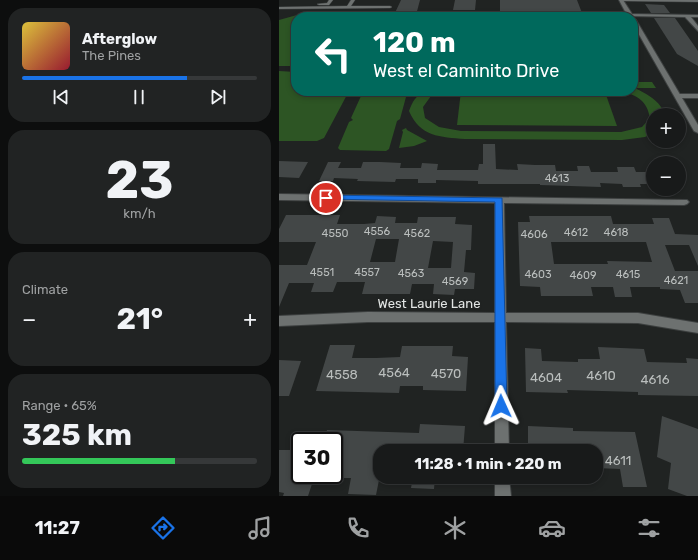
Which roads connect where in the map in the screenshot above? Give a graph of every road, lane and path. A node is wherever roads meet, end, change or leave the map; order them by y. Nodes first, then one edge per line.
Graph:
1 (331, 0) edge
2 (353, 0) edge
3 (621, 0) edge
4 (698, 1) edge
5 (279, 4) edge
6 (328, 4) junction
7 (390, 7) dead end
8 (279, 8) edge
9 (324, 8) junction
10 (349, 8) junction
11 (629, 12) edge
12 (687, 16) junction
13 (698, 16) edge
14 (638, 17) edge
15 (698, 29) edge
16 (638, 33) edge
17 (678, 96) junction
18 (698, 96) edge
19 (698, 131) edge
20 (279, 197) edge
21 (499, 200) junction
22 (684, 202) dead end
23 (500, 317) junction
24 (279, 321) edge
25 (698, 328) edge
26 (502, 444) edge
27 (502, 484) edge
28 (503, 496) edge

1 - 6 lane
2 - 10 lane
3 - 4 lane
3 - 11 street
5 - 6 lane
6 - 9 lane
7 - 10 lane
8 - 9 lane
9 - 10 lane
12 - 13 street
12 - 14 street
12 - 15 street
16 - 17 street
17 - 18 street
17 - 19 street
20 - 21 street
21 - 22 street
21 - 23 street
23 - 24 street, West Laurie Lane
23 - 25 street, West Laurie Lane
23 - 26 street
27 - 28 street

